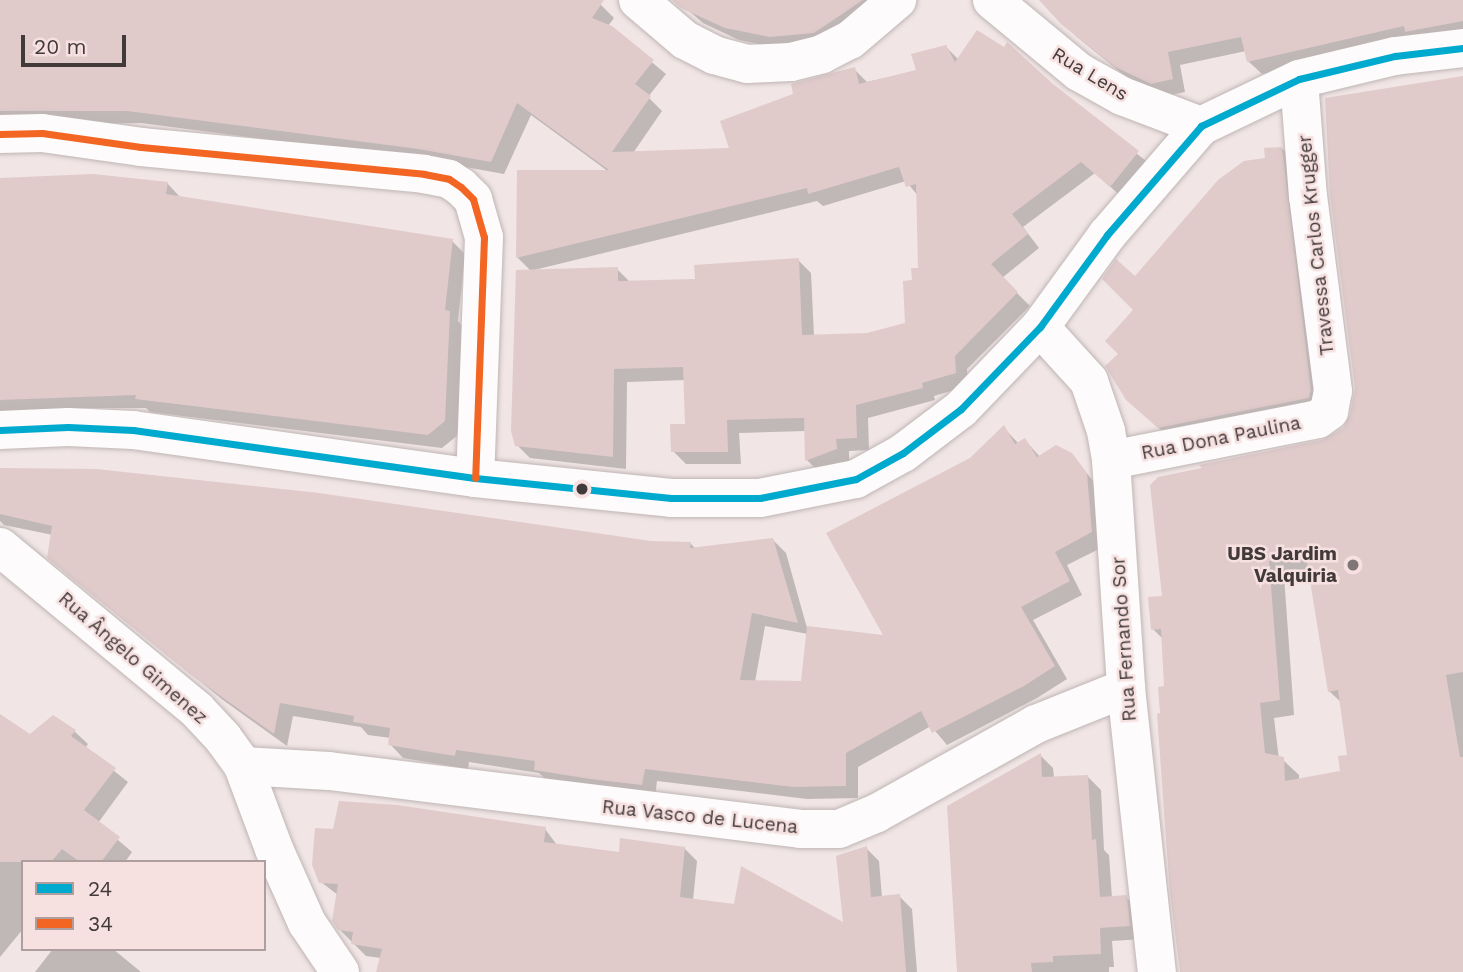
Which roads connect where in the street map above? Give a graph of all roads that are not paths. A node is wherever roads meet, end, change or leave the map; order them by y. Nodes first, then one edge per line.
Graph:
1 (638, 0) edge
2 (897, 0) edge
3 (992, 0) edge
4 (1463, 48) edge
5 (1299, 79) junction
6 (1201, 126) junction
7 (0, 134) edge
8 (1040, 327) junction
9 (1329, 411) joint
10 (0, 430) edge
11 (1111, 460) junction
12 (475, 478) junction
13 (0, 547) edge
14 (1126, 688) junction
15 (243, 766) junction
16 (340, 972) edge
17 (1157, 972) edge

1 - 2 street
3 - 6 street, Rua Lens
4 - 5 street
5 - 6 street
5 - 9 street, Travessa Carlos Krugger
6 - 8 street
7 - 12 street
8 - 11 street, Rua Fernando Sor
8 - 12 street
9 - 11 street, Rua Dona Paulina
10 - 12 street
11 - 14 street, Rua Fernando Sor
13 - 15 street, Rua Ângelo Gimenez
14 - 15 street, Rua Vasco de Lucena
14 - 17 street, Rua Fernando Sor
15 - 16 street, Rua Ângelo Gimenez

